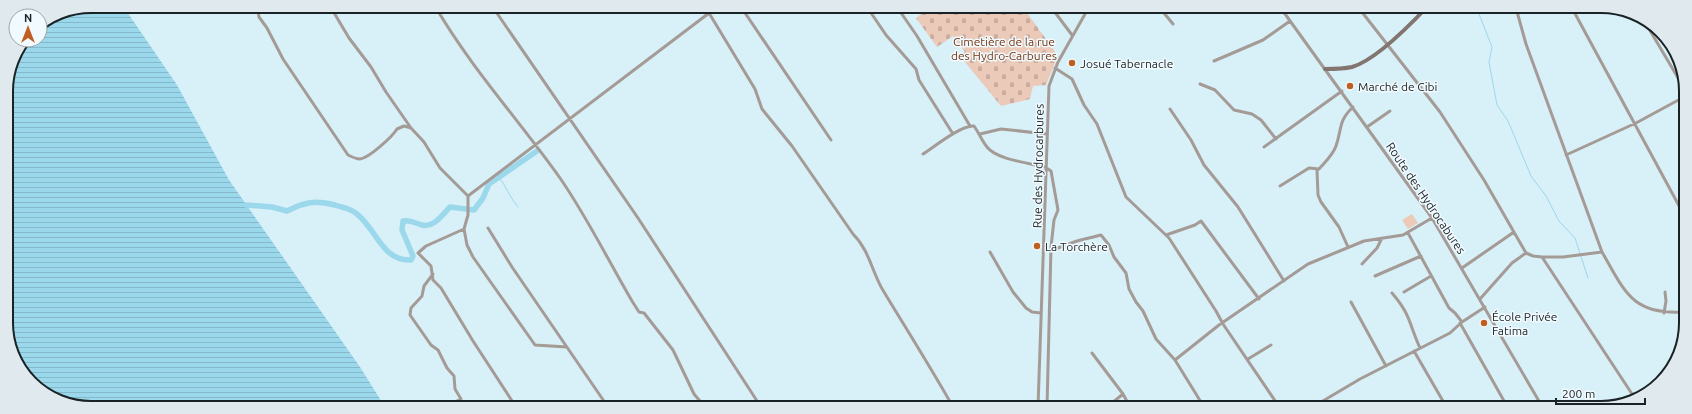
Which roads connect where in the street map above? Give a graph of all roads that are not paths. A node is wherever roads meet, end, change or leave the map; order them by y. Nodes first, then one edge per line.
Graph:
1 (257, 13) edge
2 (334, 13) edge
3 (440, 13) edge
4 (497, 13) edge
5 (745, 13) edge
6 (871, 13) edge
7 (901, 13) edge
8 (1056, 13) edge
9 (1086, 13) edge
10 (1165, 13) edge
11 (1284, 13) edge
12 (1362, 13) edge
13 (1421, 13) edge
14 (1517, 13) edge
15 (1575, 13) edge
16 (708, 14) joint
17 (1290, 21) junction
18 (1174, 24) dead end
19 (1649, 29) edge
20 (1072, 34) junction
21 (1386, 45) junction
22 (1214, 61) dead end
23 (1055, 68) junction
24 (1325, 69) junction
25 (1678, 78) edge
26 (1200, 84) dead end
27 (1342, 91) junction
28 (1679, 100) edge
29 (1353, 107) junction
30 (1170, 109) dead end
31 (1390, 112) dead end
32 (570, 118) junction
33 (1636, 123) junction
34 (970, 126) junction
35 (1367, 127) junction
36 (411, 128) junction
37 (954, 134) junction
38 (980, 134) junction
39 (1047, 134) junction
40 (1276, 139) junction
41 (831, 140) dead end
42 (536, 144) junction
43 (1264, 147) dead end
44 (923, 154) dead end
45 (1566, 155) junction
46 (1045, 167) junction
47 (1318, 170) junction
48 (1280, 186) dead end
49 (468, 196) junction
50 (1679, 205) edge
51 (1432, 218) junction
52 (488, 228) dead end
53 (464, 229) junction
54 (1514, 232) junction
55 (1408, 233) junction
56 (1166, 235) junction
57 (1382, 238) junction
58 (1051, 247) junction
59 (1348, 247) junction
60 (990, 252) dead end
61 (1602, 252) junction
62 (1526, 253) junction
63 (1420, 256) junction
64 (1542, 257) junction
65 (1362, 264) dead end
66 (1462, 268) junction
67 (433, 274) junction
68 (1375, 276) dead end
69 (1431, 276) junction
70 (1284, 281) junction
71 (1404, 292) dead end
72 (1665, 292) dead end
73 (1392, 293) dead end
74 (1259, 299) junction
75 (1480, 299) junction
76 (1351, 302) dead end
77 (1485, 307) junction
78 (1679, 312) edge
79 (1041, 313) junction
80 (1664, 313) junction
81 (1461, 322) junction
82 (1223, 324) junction
83 (1040, 343) junction
84 (1048, 344) junction
85 (1271, 345) dead end
86 (567, 347) junction
87 (1420, 348) junction
88 (1414, 351) junction
89 (1092, 352) dead end
90 (1248, 359) junction
91 (1175, 360) junction
92 (1386, 366) junction
93 (1123, 394) junction
94 (1632, 394) edge
95 (456, 401) edge
96 (512, 401) edge
97 (604, 401) edge
98 (700, 401) edge
99 (757, 401) edge
100 (949, 401) edge
101 (1038, 401) edge
102 (1047, 401) edge
103 (1114, 401) edge
104 (1127, 401) edge
105 (1200, 401) edge
106 (1275, 401) edge
107 (1324, 401) edge
108 (1443, 401) edge
109 (1504, 401) edge
110 (1539, 401) edge

1 - 36 street
2 - 36 street
3 - 42 street
4 - 32 street
5 - 41 street
6 - 37 street
7 - 34 street
8 - 20 street
9 - 20 street, Rue des Hydrocarbures
10 - 18 street
11 - 17 street, Route des Hydrocabures
12 - 21 street
13 - 21 street
14 - 45 street
15 - 33 street
16 - 32 street
16 - 100 street
17 - 22 street
17 - 24 street, Route des Hydrocabures
19 - 25 street
20 - 23 street, Rue des Hydrocarbures
21 - 24 street
21 - 54 street
23 - 39 street, Rue des Hydrocarbures
23 - 56 street
24 - 27 street, Route des Hydrocabures
26 - 40 street
27 - 29 street, Route des Hydrocabures
27 - 40 street
28 - 33 street
29 - 35 street, Route des Hydrocabures
29 - 47 street
30 - 70 street
31 - 35 street
32 - 42 street
32 - 99 street
33 - 45 street
33 - 50 street
34 - 37 street
34 - 38 street
35 - 51 street, Route des Hydrocabures
36 - 49 street
37 - 44 street
38 - 39 street
38 - 46 street
39 - 46 street, Rue des Hydrocarbures
40 - 43 street
42 - 49 street
42 - 98 street
45 - 61 street
46 - 58 street
46 - 79 street, Rue des Hydrocarbures
47 - 48 street
47 - 59 street
49 - 53 street
51 - 55 street
51 - 66 street, Route des Hydrocabures
52 - 86 street
53 - 67 street
53 - 86 street
54 - 62 street
54 - 66 street
55 - 57 street
55 - 63 street
56 - 74 street
56 - 82 street
57 - 59 street
57 - 65 street
58 - 84 street
58 - 91 street
59 - 70 street
60 - 79 street
61 - 64 street
61 - 80 street
62 - 64 street
62 - 75 street
63 - 68 street
63 - 69 street
64 - 94 street
66 - 75 street, Route des Hydrocabures
67 - 95 street
67 - 96 street
69 - 71 street
69 - 81 street
70 - 74 street
72 - 80 street
73 - 87 street
74 - 82 street
75 - 77 street, Route des Hydrocabures
76 - 92 street
77 - 81 street
77 - 110 street, Route des Hydrocabures
78 - 80 street
79 - 83 street, Rue des Hydrocarbures
81 - 87 street
81 - 109 street
82 - 90 street
82 - 91 street
83 - 84 street
83 - 101 street, Rue des Hydrocarbures
84 - 102 street
85 - 90 street
86 - 97 street
87 - 88 street
88 - 92 street
88 - 108 street
89 - 93 street
90 - 106 street
91 - 105 street
92 - 107 street
93 - 103 street
93 - 104 street

